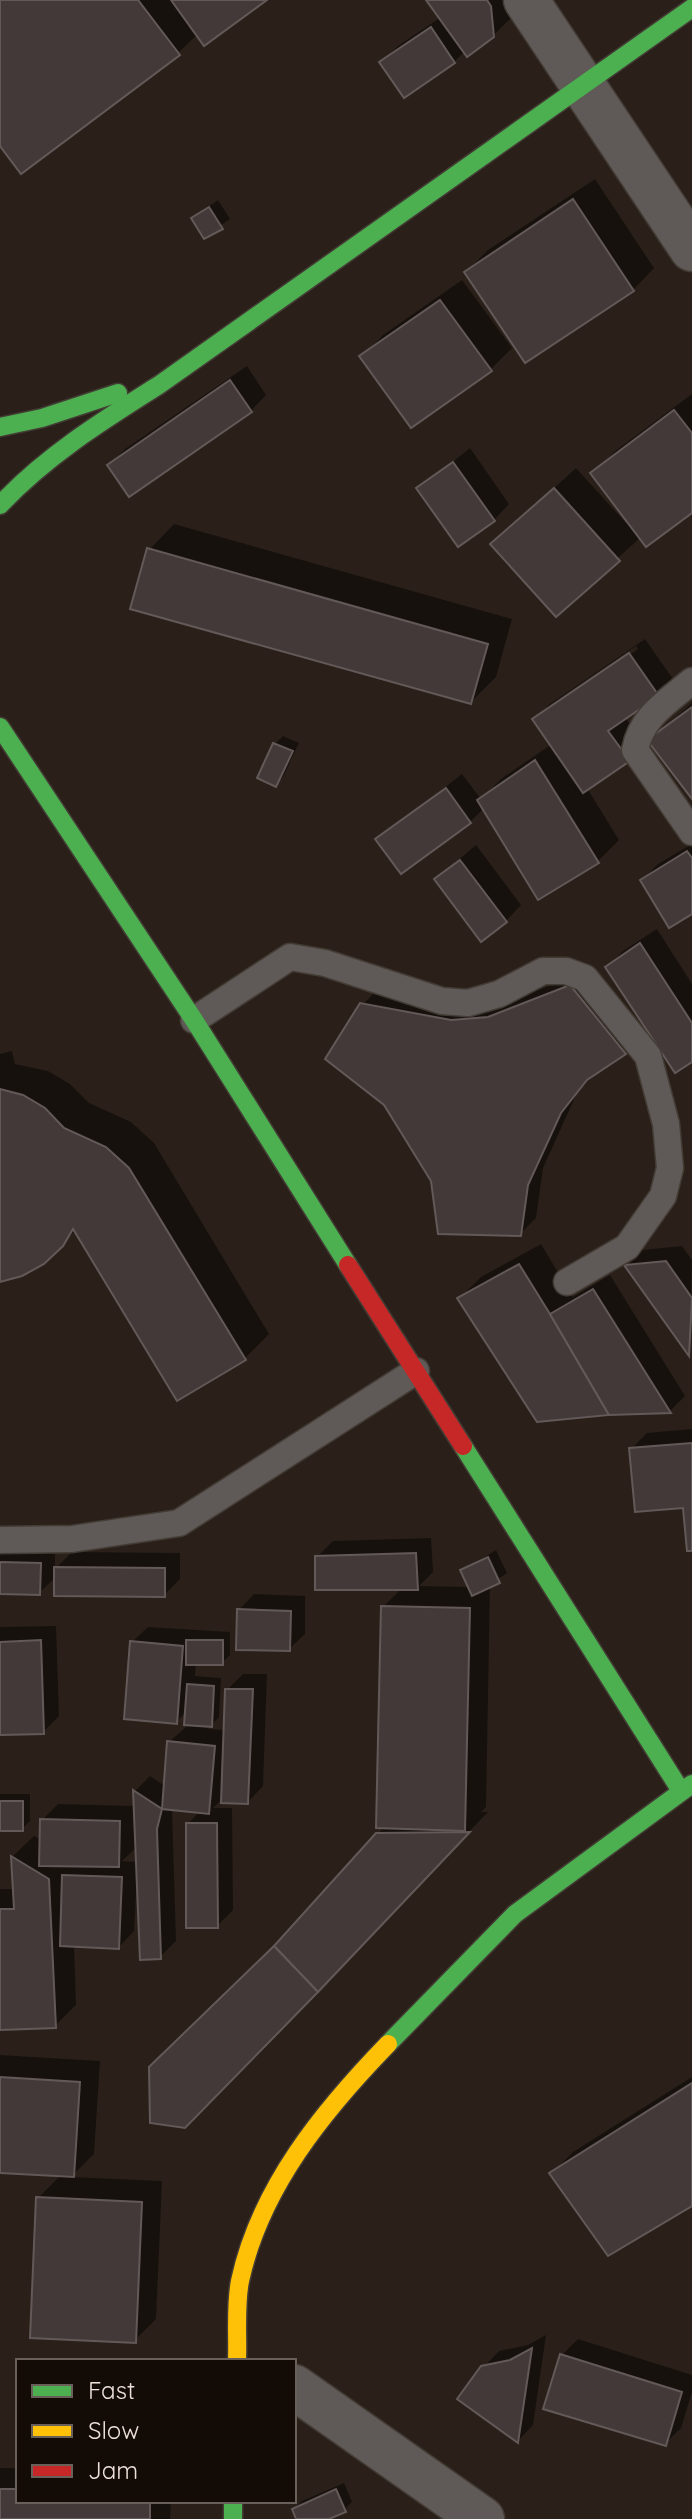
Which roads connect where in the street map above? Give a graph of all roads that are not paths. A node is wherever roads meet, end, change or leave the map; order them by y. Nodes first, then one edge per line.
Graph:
1 (526, 0) edge
2 (692, 8) edge
3 (582, 84) junction
4 (692, 249) edge
5 (159, 385) junction
6 (0, 427) edge
7 (0, 505) edge
8 (692, 681) edge
9 (0, 727) edge
10 (692, 832) edge
11 (194, 1020) junction
12 (567, 1282) dead end
13 (416, 1371) junction
14 (0, 1540) edge
15 (687, 1788) edge
16 (244, 2356) edge
17 (296, 2388) edge
18 (482, 2519) edge

1 - 3 street
2 - 3 street
3 - 4 street
3 - 5 street
5 - 6 street
5 - 7 street
8 - 10 lane
9 - 11 street
11 - 12 lane
11 - 13 street
13 - 14 lane
13 - 15 street
15 - 16 street
17 - 18 street

